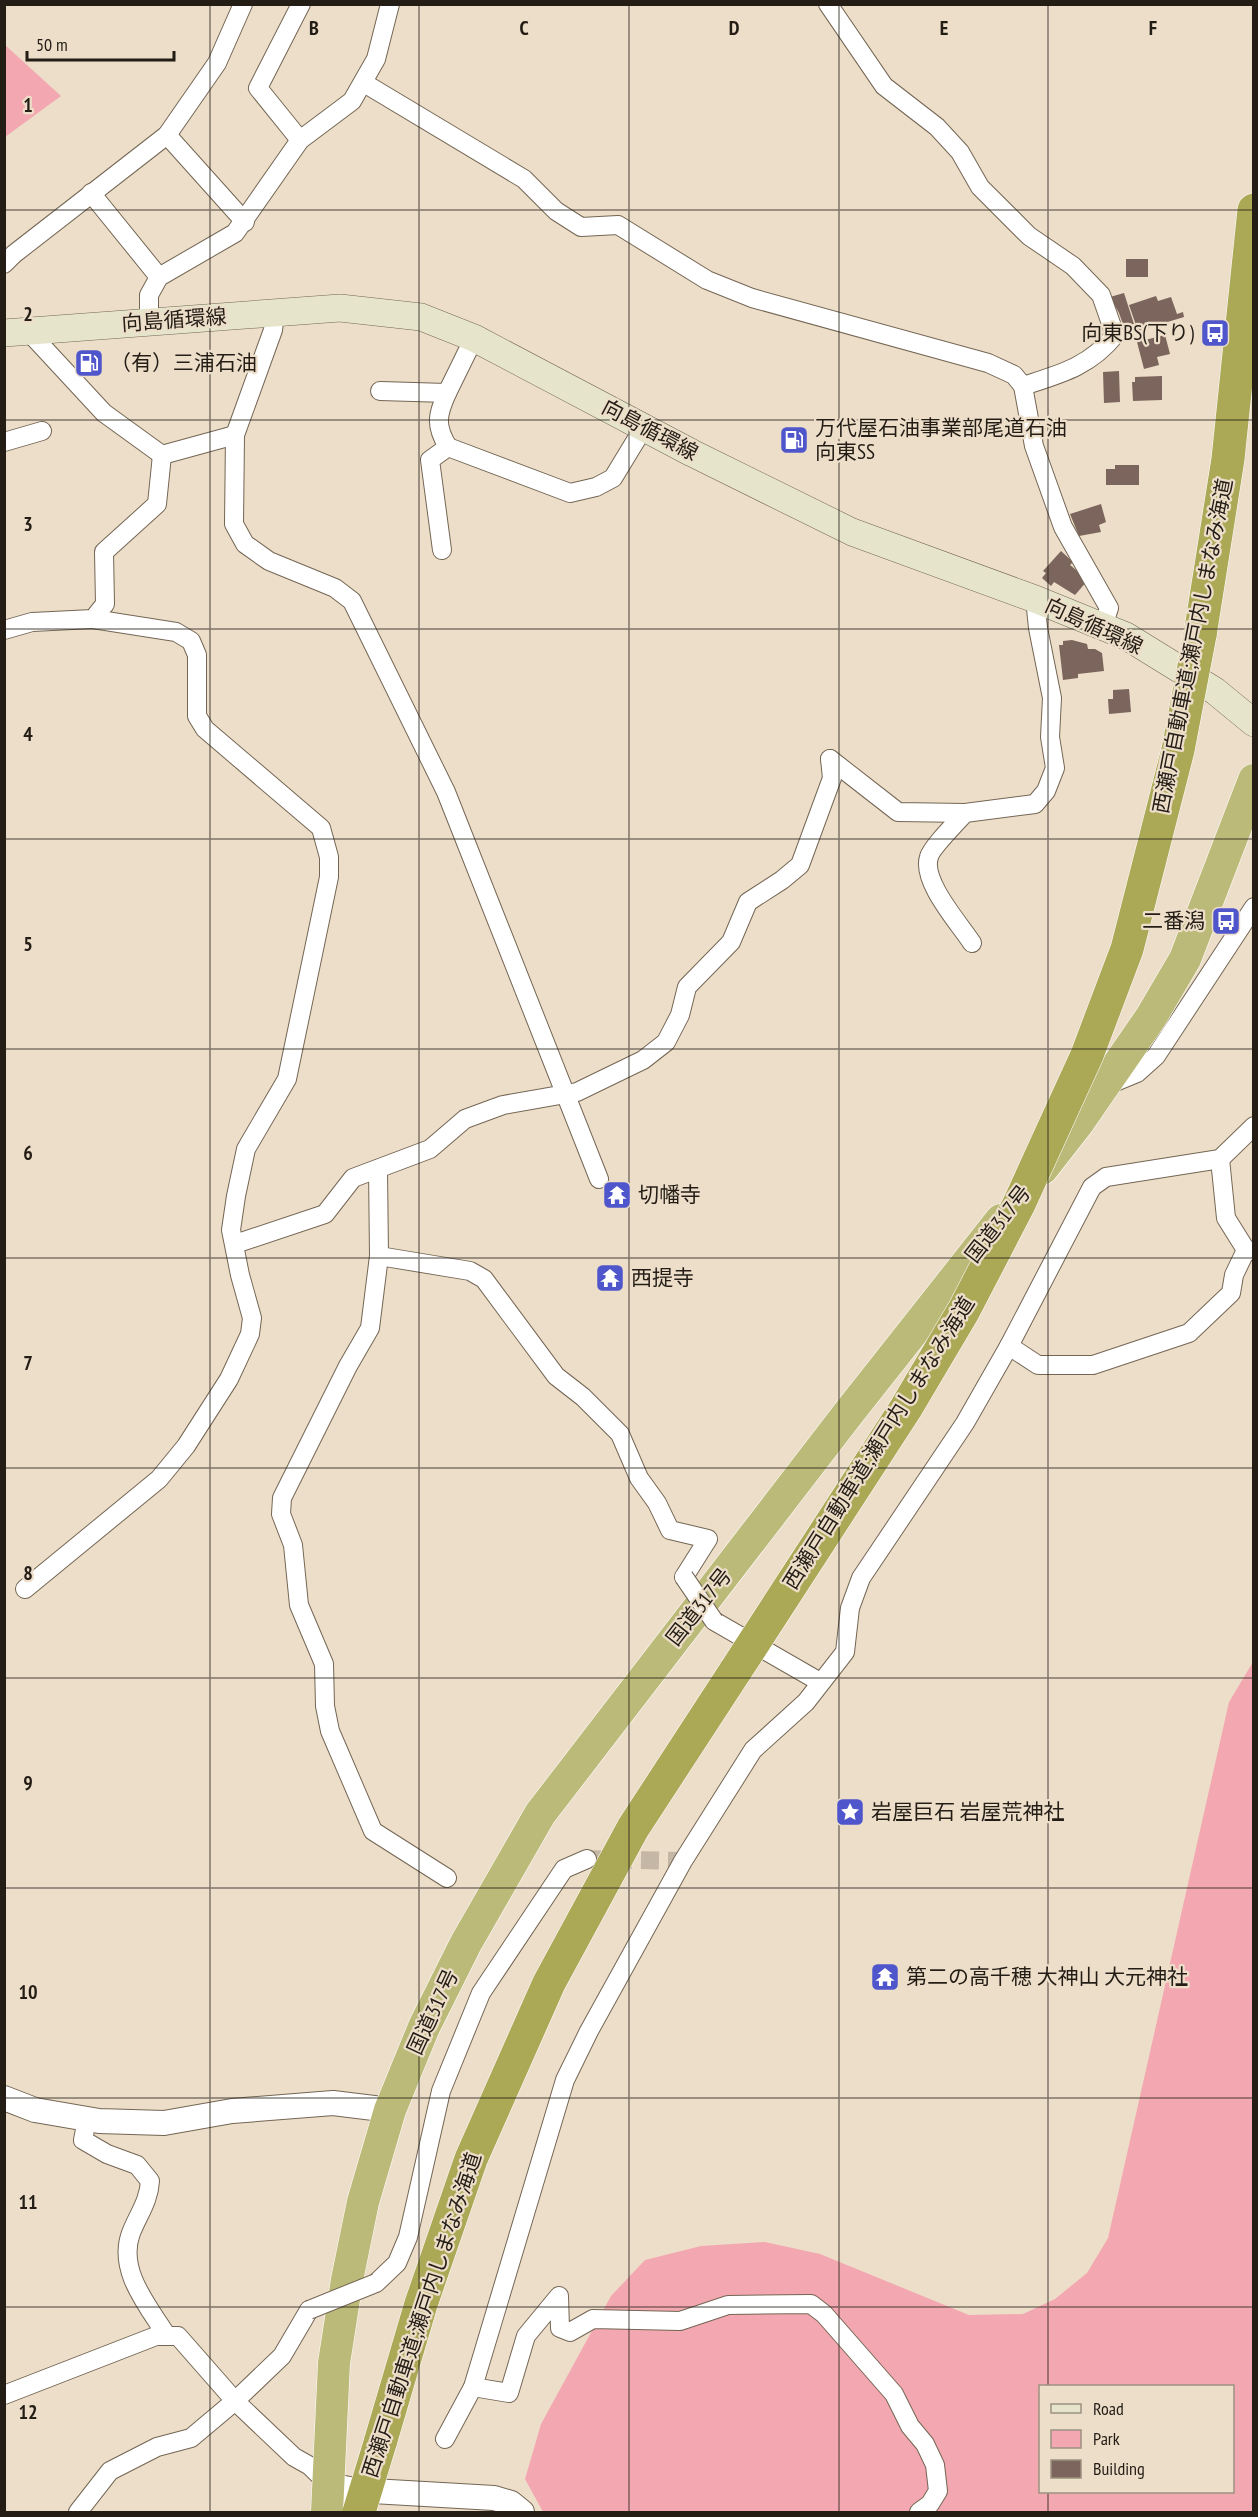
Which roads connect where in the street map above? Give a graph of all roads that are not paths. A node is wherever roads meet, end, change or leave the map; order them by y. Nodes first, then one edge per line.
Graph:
1 (243, 4) edge
2 (301, 4) edge
3 (390, 4) edge
4 (828, 4) edge
5 (364, 83) junction
6 (167, 135) junction
7 (300, 140) junction
8 (91, 193) junction
9 (1254, 210) edge
10 (245, 222) junction
11 (4, 264) edge
12 (159, 277) junction
13 (275, 313) junction
14 (149, 322) junction
15 (16, 332) edge
16 (474, 338) junction
17 (1023, 386) junction
18 (380, 391) dead end
19 (447, 393) junction
20 (644, 427) junction
21 (42, 431) dead end
22 (235, 435) junction
23 (4, 442) edge
24 (448, 447) junction
25 (162, 455) junction
26 (442, 550) dead end
27 (1035, 599) junction
28 (93, 619) junction
29 (6, 624) edge
30 (1103, 626) junction
31 (1254, 723) edge
32 (1254, 780) edge
33 (965, 813) junction
34 (1254, 907) edge
35 (972, 943) dead end
36 (1103, 1087) junction
37 (565, 1094) junction
38 (1254, 1126) edge
39 (1220, 1158) junction
40 (378, 1169) junction
41 (599, 1179) dead end
42 (235, 1244) junction
43 (1250, 1251) edge
44 (379, 1256) junction
45 (1009, 1346) junction
46 (25, 1589) dead end
47 (820, 1682) junction
48 (586, 1859) tunnel mouth
49 (447, 1878) dead end
50 (4, 2098) edge
51 (390, 2110) junction
52 (87, 2119) junction
53 (167, 2336) junction
54 (474, 2387) junction
55 (4, 2395) edge
56 (235, 2401) junction
57 (446, 2439) dead end
58 (328, 2499) edge
59 (78, 2512) edge
60 (358, 2512) edge
61 (522, 2512) edge
62 (919, 2512) edge

1 - 6 street
2 - 7 street
3 - 5 street
4 - 17 street
5 - 7 street
5 - 17 street
6 - 8 street
6 - 10 street
7 - 10 street
8 - 11 street
8 - 12 street
9 - 60 highway, 西瀬戸自動車道;瀬戸内しまなみ海道, bridge
10 - 12 street
12 - 14 street
13 - 14 main road, 向島循環線
13 - 16 main road, 向島循環線
13 - 22 street
14 - 15 main road, 向島循環線
15 - 25 street
16 - 19 street
16 - 20 main road, 向島循環線
17 - 30 street
18 - 19 street
19 - 24 street
20 - 24 street
20 - 27 main road, 向島循環線
21 - 23 street
22 - 25 street
22 - 37 street
24 - 26 street
25 - 28 street
27 - 30 main road, 向島循環線
27 - 33 street
28 - 29 street
28 - 42 street
30 - 31 main road, 向島循環線
32 - 36 highway, 国道317号
33 - 35 street
33 - 37 street
34 - 36 street
36 - 51 highway, 国道317号
37 - 40 street
37 - 41 street
38 - 39 street
39 - 43 street
39 - 45 street
40 - 42 street
40 - 44 street
42 - 46 street
43 - 45 street
44 - 47 street, bridge
44 - 49 street
45 - 47 street
47 - 54 street
48 - 56 street, bridge
50 - 52 street
51 - 52 street
51 - 58 highway, 国道317号
52 - 53 street
53 - 55 street
53 - 56 street
54 - 57 street
54 - 62 street
56 - 58 street
56 - 59 street
58 - 60 street
58 - 61 street

